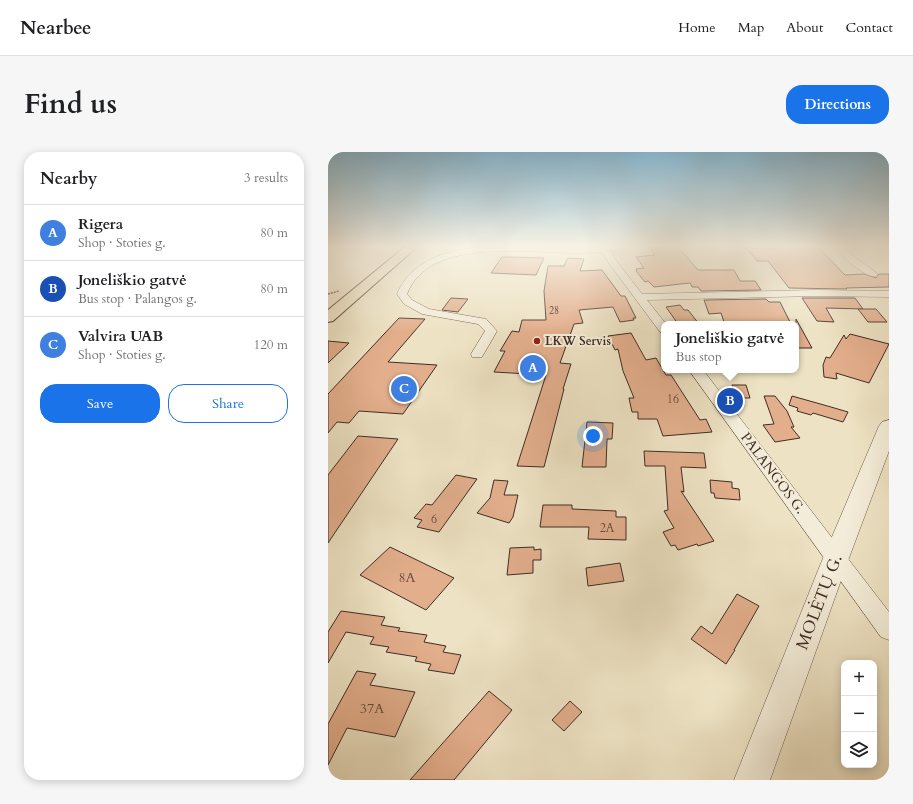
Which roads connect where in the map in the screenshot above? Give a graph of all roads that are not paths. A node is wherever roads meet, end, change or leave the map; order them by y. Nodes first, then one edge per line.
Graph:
1 (378, 275) edge
2 (414, 275) edge
3 (623, 275) edge
4 (889, 294) edge
5 (639, 297) junction
6 (328, 318) edge
7 (661, 325) edge
8 (477, 354) dead end
9 (698, 373) edge
10 (889, 426) edge
11 (836, 558) junction
12 (889, 630) edge
13 (752, 780) edge

1 - 6 highway
2 - 8 street
3 - 5 street
4 - 5 street
5 - 7 street
9 - 11 street, PALANGOS G.
10 - 11 street, MOLĖTŲ G.
11 - 12 street, PALANGOS G.
11 - 13 street, MOLĖTŲ G.

